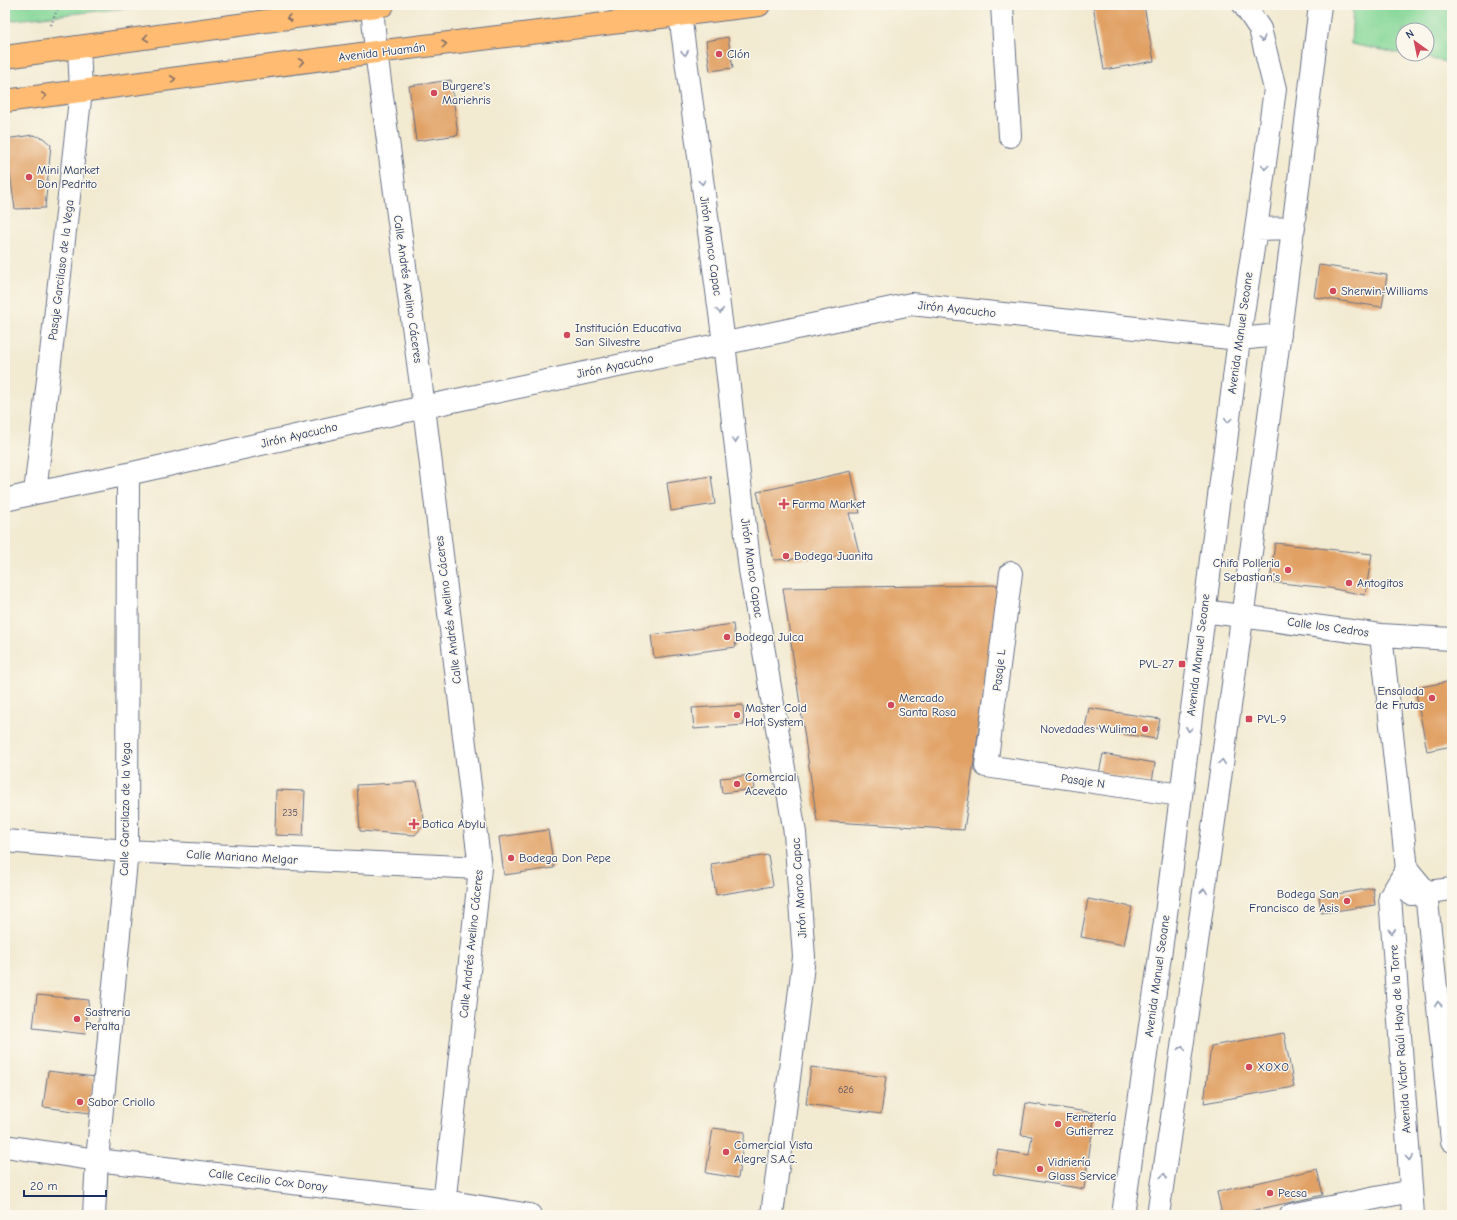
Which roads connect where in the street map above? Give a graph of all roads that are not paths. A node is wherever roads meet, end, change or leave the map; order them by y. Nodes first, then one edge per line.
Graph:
1 (759, 5) edge
2 (1002, 5) edge
3 (1244, 5) edge
4 (1320, 5) edge
5 (377, 6) edge
6 (684, 10) edge
7 (79, 47) junction
8 (376, 52) junction
9 (5, 58) edge
10 (81, 91) junction
11 (5, 101) edge
12 (1010, 136) dead end
13 (1294, 228) junction
14 (1256, 229) junction
15 (1280, 335) junction
16 (1239, 339) junction
17 (724, 343) junction
18 (424, 407) junction
19 (128, 474) junction
20 (35, 492) junction
21 (5, 500) edge
22 (1011, 573) dead end
23 (1204, 611) junction
24 (1242, 615) junction
25 (1381, 634) junction
26 (1452, 639) edge
27 (986, 766) joint
28 (1180, 795) junction
29 (5, 841) edge
30 (127, 851) junction
31 (480, 868) junction
32 (1407, 869) junction
33 (1452, 889) edge
34 (1426, 892) junction
35 (1390, 897) junction
36 (1166, 914) junction
37 (1201, 917) junction
38 (1450, 1094) edge
39 (1452, 1141) edge
40 (5, 1146) edge
41 (98, 1160) junction
42 (1411, 1191) junction
43 (444, 1208) edge
44 (94, 1215) edge
45 (530, 1215) edge
46 (772, 1215) edge
47 (1123, 1215) edge
48 (1158, 1215) edge
49 (1291, 1215) edge
50 (1413, 1215) edge

1 - 6 main road, Avenida Huamán
2 - 12 street
3 -> 14 street, Avenida Manuel Seoane
4 - 13 street
5 -> 7 main road
5 - 8 street, Calle Andrés Avelino Cáceres
8 -> 6 main road, Avenida Huamán
6 -> 17 street, Jirón Manco Capac
7 - 9 main road
7 - 10 street, Pasaje Garcilaso de la Vega
10 -> 8 main road, Avenida Huamán
8 - 18 street, Calle Andrés Avelino Cáceres
11 -> 10 main road, Avenida Huamán
10 - 20 street, Pasaje Garcilaso de la Vega
13 - 14 street
13 - 15 street
14 - 16 street, Avenida Manuel Seoane
15 - 16 street, Jirón Ayacucho
15 - 24 street
16 - 17 street, Jirón Ayacucho
16 -> 23 street, Avenida Manuel Seoane
17 - 18 street, Jirón Ayacucho
17 -> 46 street, Jirón Manco Capac
18 - 19 street, Jirón Ayacucho
18 - 31 street, Calle Andrés Avelino Cáceres
19 - 20 street, Jirón Ayacucho
19 - 30 street, Calle Garcilazo de la Vega
20 - 21 street, Jirón Ayacucho
22 - 27 street, Pasaje L
23 - 24 street, Calle los Cedros
23 -> 28 street, Avenida Manuel Seoane
24 - 25 street, Calle los Cedros
37 -> 24 street
25 - 26 street, Calle los Cedros
25 - 32 street
27 - 28 street, Pasaje N
28 - 36 street, Avenida Manuel Seoane
29 - 30 street, Calle Mariano Melgar
30 - 31 street, Calle Mariano Melgar
30 - 41 street, Calle Garcilazo de la Vega
31 - 43 street, Calle Andrés Avelino Cáceres
32 - 34 street
32 - 35 street
33 - 34 street
34 - 35 street
38 -> 34 street
35 -> 42 street, Avenida Víctor Raúl Haya de la Torre
36 - 37 street
36 - 47 street, Avenida Manuel Seoane
48 -> 37 street
38 - 39 street
40 - 41 street, Calle Cecilio Cox Doray
41 - 43 street, Calle Cecilio Cox Doray
41 - 44 street, Calle Garcilazo de la Vega
42 - 49 street
42 - 50 street, Avenida Víctor Raúl Haya de la Torre
43 - 45 street, Calle Cecilio Cox Doray

